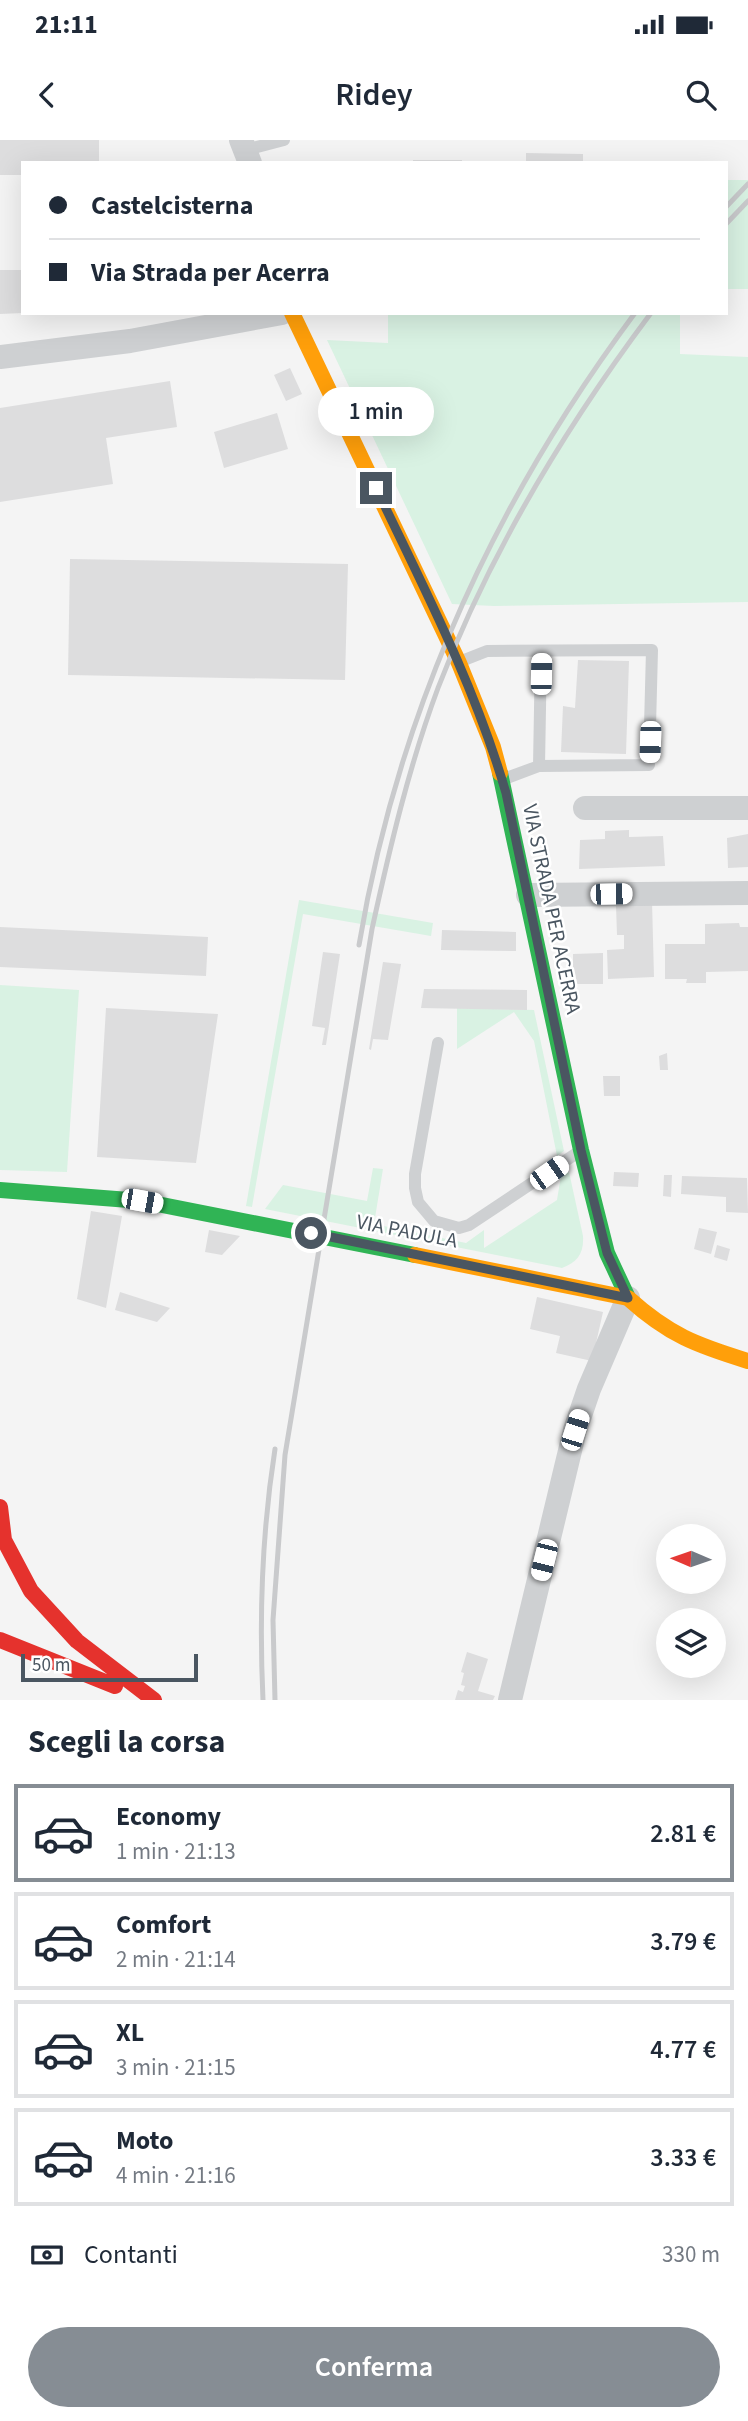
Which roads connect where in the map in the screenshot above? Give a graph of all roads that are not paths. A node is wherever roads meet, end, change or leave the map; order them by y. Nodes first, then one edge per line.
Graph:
1 (284, 140) edge
2 (245, 151) edge
3 (271, 315) edge
4 (293, 315) edge
5 (0, 357) edge
6 (541, 651) junction
7 (459, 663) junction
8 (539, 766) junction
9 (502, 779) junction
10 (585, 807) dead end
11 (748, 808) edge
12 (748, 893) edge
13 (528, 895) junction
14 (438, 1043) dead end
15 (581, 1150) junction
16 (0, 1190) edge
17 (628, 1298) junction
18 (748, 1361) edge
19 (0, 1507) edge
20 (0, 1640) edge
21 (152, 1700) edge
22 (509, 1700) edge

1 - 2 lane
3 - 5 street
4 - 7 street, VIA STRADA PER ACERRA
6 - 7 lane
6 - 8 lane
6 - 8 lane
7 - 9 street, VIA STRADA PER ACERRA
8 - 9 lane
9 - 13 street, VIA STRADA PER ACERRA
10 - 11 street
12 - 13 street
13 - 15 street, VIA STRADA PER ACERRA
14 - 15 lane
15 - 17 street, VIA STRADA PER ACERRA
16 - 17 street, VIA PADULA
17 - 18 street
17 - 22 street
19 - 21 street
20 - 21 street

